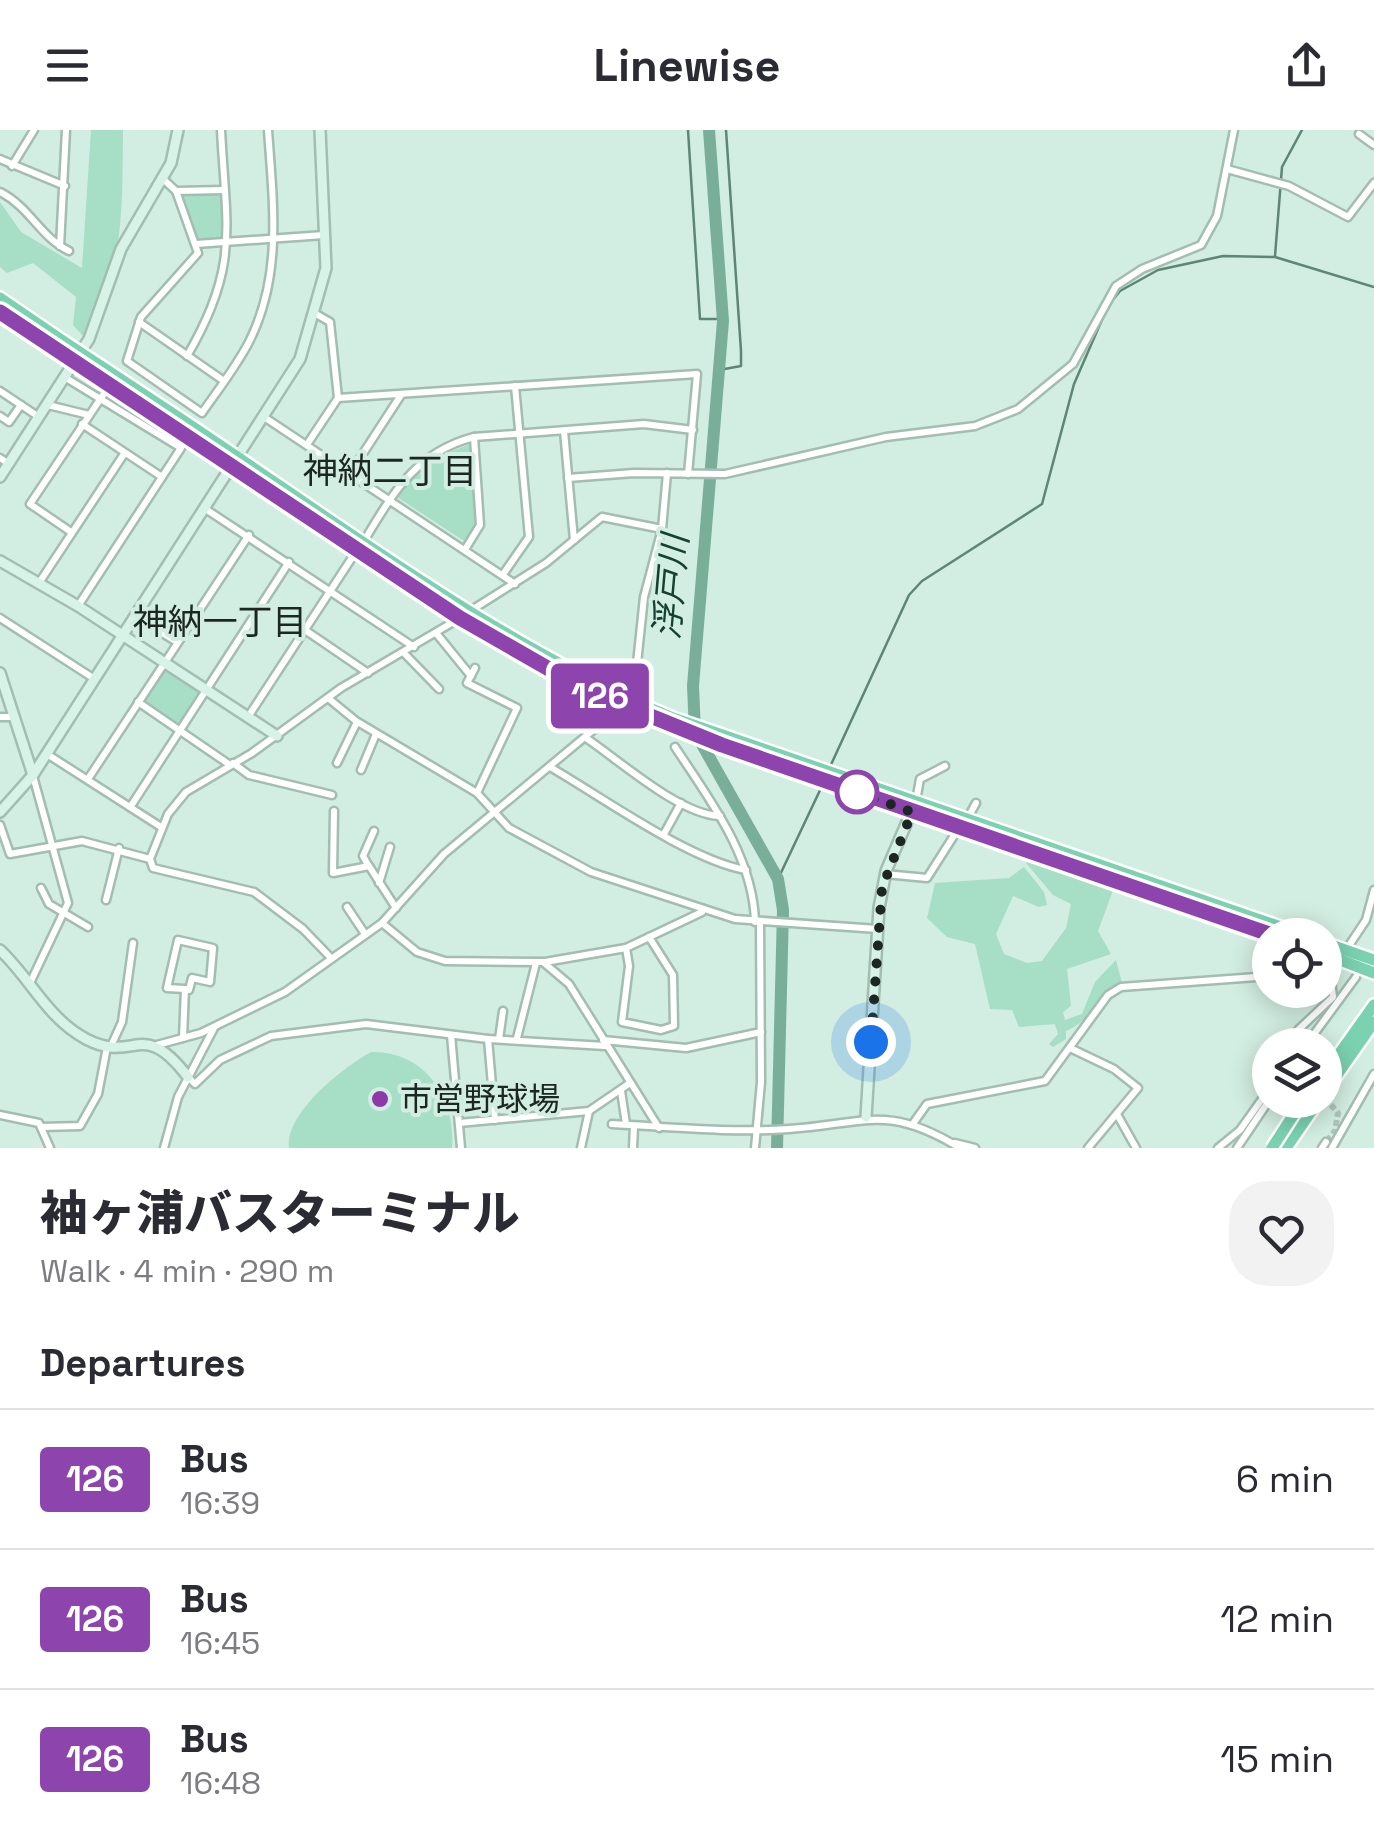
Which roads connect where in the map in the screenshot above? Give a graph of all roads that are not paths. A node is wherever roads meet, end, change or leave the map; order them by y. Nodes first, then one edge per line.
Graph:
1 (34, 130) edge
2 (66, 130) edge
3 (178, 130) edge
4 (221, 130) edge
5 (268, 130) edge
6 (320, 130) edge
7 (1234, 130) edge
8 (1359, 134) dead end
9 (1374, 145) edge
10 (0, 159) edge
11 (12, 166) junction
12 (1227, 169) junction
13 (162, 178) junction
14 (1374, 183) edge
15 (65, 186) junction
16 (224, 190) junction
17 (176, 191) junction
18 (0, 192) edge
19 (326, 235) junction
20 (275, 238) junction
21 (228, 241) junction
22 (196, 244) junction
23 (60, 246) junction
24 (69, 250) dead end
25 (0, 298) edge
26 (0, 312) edge
27 (316, 314) junction
28 (139, 322) junction
29 (61, 346) junction
30 (187, 356) junction
31 (127, 360) junction
32 (66, 378) junction
33 (224, 381) junction
34 (515, 386) junction
35 (0, 390) edge
36 (402, 394) junction
37 (102, 398) junction
38 (338, 398) junction
39 (21, 404) junction
40 (48, 404) junction
41 (88, 414) junction
42 (0, 416) edge
43 (39, 417) junction
44 (264, 418) junction
45 (82, 424) junction
46 (693, 430) junction
47 (564, 431) junction
48 (518, 434) junction
49 (474, 437) junction
50 (308, 443) junction
51 (124, 454) junction
52 (4, 461) edge
53 (234, 461) junction
54 (351, 472) junction
55 (667, 473) junction
56 (691, 474) junction
57 (0, 477) edge
58 (162, 478) junction
59 (568, 478) junction
60 (390, 498) junction
61 (204, 508) junction
62 (662, 529) junction
63 (71, 532) junction
64 (248, 535) junction
65 (574, 540) junction
66 (361, 545) junction
67 (466, 548) junction
68 (0, 561) edge
69 (289, 562) junction
70 (504, 574) junction
71 (39, 583) junction
72 (515, 584) junction
73 (332, 591) junction
74 (78, 606) junction
75 (465, 615) junction
76 (0, 618) edge
77 (154, 628) dead end
78 (305, 630) junction
79 (436, 633) junction
80 (122, 634) junction
81 (176, 642) junction
82 (414, 647) junction
83 (404, 653) junction
84 (163, 662) junction
85 (0, 673) edge
86 (369, 674) junction
87 (93, 678) junction
88 (205, 689) junction
89 (439, 689) dead end
90 (328, 698) junction
91 (621, 700) junction
92 (138, 702) junction
93 (0, 716) edge
94 (15, 717) junction
95 (248, 717) junction
96 (358, 722) junction
97 (179, 730) junction
98 (376, 734) junction
99 (277, 736) junction
100 (586, 738) junction
101 (675, 747) dead end
102 (46, 753) junction
103 (337, 763) dead end
104 (232, 764) junction
105 (945, 766) dead end
106 (550, 767) junction
107 (361, 770) dead end
108 (32, 774) junction
109 (88, 779) junction
110 (477, 793) junction
111 (332, 794) dead end
112 (681, 803) junction
113 (976, 803) dead end
114 (131, 806) junction
115 (914, 806) junction
116 (494, 811) junction
117 (0, 812) edge
118 (334, 812) dead end
119 (970, 814) dead end
120 (720, 816) junction
121 (0, 825) edge
122 (162, 827) junction
123 (374, 831) dead end
124 (664, 834) junction
125 (955, 834) dead end
126 (55, 846) junction
127 (390, 847) dead end
128 (118, 848) junction
129 (150, 859) junction
130 (368, 866) junction
131 (746, 870) junction
132 (885, 874) junction
133 (379, 884) junction
134 (41, 888) dead end
135 (1374, 890) edge
136 (106, 900) dead end
137 (346, 906) dead end
138 (396, 908) junction
139 (704, 911) junction
140 (64, 914) junction
141 (1253, 918) edge
142 (758, 922) junction
143 (382, 923) junction
144 (88, 927) dead end
145 (1252, 928) edge
146 (878, 929) junction
147 (365, 934) junction
148 (648, 937) junction
149 (133, 943) dead end
150 (626, 948) junction
151 (0, 950) edge
152 (1342, 955) junction
153 (332, 958) junction
154 (1374, 960) edge
155 (539, 963) junction
156 (1374, 973) edge
157 (1252, 977) edge
158 (1356, 977) dead end
159 (31, 981) junction
160 (185, 989) junction
161 (1374, 1003) edge
162 (1322, 1008) edge
163 (502, 1011) dead end
164 (1374, 1024) edge
165 (215, 1027) junction
166 (1300, 1028) edge
167 (1316, 1028) edge
168 (761, 1032) junction
169 (451, 1034) junction
170 (183, 1038) junction
171 (499, 1038) junction
172 (518, 1038) junction
173 (488, 1039) junction
174 (604, 1043) junction
175 (157, 1046) junction
176 (109, 1047) junction
177 (1342, 1047) edge
178 (1070, 1048) junction
179 (1342, 1070) edge
180 (1374, 1074) edge
181 (188, 1077) junction
182 (630, 1084) junction
183 (621, 1090) junction
184 (589, 1112) junction
185 (1252, 1113) edge
186 (0, 1115) edge
187 (1118, 1116) junction
188 (866, 1117) junction
189 (1257, 1118) edge
190 (1294, 1118) edge
191 (1296, 1118) edge
192 (1306, 1118) edge
193 (496, 1120) junction
194 (459, 1123) junction
195 (612, 1124) dead end
196 (630, 1125) junction
197 (912, 1125) junction
198 (40, 1126) junction
199 (659, 1128) junction
200 (756, 1128) junction
201 (955, 1146) edge
202 (1327, 1146) edge
203 (50, 1148) edge
204 (164, 1148) edge
205 (462, 1148) edge
206 (582, 1148) edge
207 (633, 1148) edge
208 (755, 1148) edge
209 (975, 1148) edge
210 (1088, 1148) edge
211 (1136, 1148) edge
212 (1218, 1148) edge
213 (1238, 1148) edge
214 (1281, 1148) edge

1 - 11 street
2 - 15 street
3 - 13 street
4 - 16 street
5 - 20 street
6 - 19 street
7 - 12 street
8 - 9 street
10 - 11 street
11 - 15 street
12 - 14 street
12 - 56 street
13 - 17 street
13 - 32 street
15 - 23 street
16 - 17 street
16 - 21 street
17 - 22 street
18 - 23 street
19 - 20 street
19 - 27 street
20 - 21 street
20 - 33 street
21 - 22 street
21 - 30 street
22 - 28 street
23 - 24 street
25 - 29 highway
26 - 29 highway
27 - 38 street
27 - 44 street
28 - 30 street
28 - 31 street
29 - 53 highway, bridge
30 - 33 street
31 - 33 street
31 - 37 street
32 - 37 street
32 - 40 street
34 - 36 street
34 - 46 street
34 - 48 street
35 - 39 street
36 - 38 street
36 - 54 street
37 - 41 street
37 - 58 street
38 - 50 street
39 - 42 street
39 - 43 street
40 - 41 street
40 - 43 street
41 - 45 street
43 - 52 street
44 - 50 street
44 - 53 street
45 - 51 street
45 - 63 street
46 - 47 street
46 - 56 street
47 - 48 street
47 - 59 street
48 - 49 street
48 - 70 street
49 - 60 street
49 - 67 street
50 - 54 street
51 - 58 street
51 - 63 street
52 - 57 street
53 - 61 street
53 - 66 highway
54 - 60 street
55 - 56 street
55 - 59 street
55 - 62 street
58 - 74 street
59 - 65 street
60 - 66 street
60 - 67 street
61 - 64 street
61 - 80 street
62 - 65 street
62 - 91 street
63 - 71 street
64 - 69 street
64 - 81 street
65 - 72 street
66 - 73 street
66 - 75 highway
67 - 70 street
68 - 71 street
69 - 73 street
69 - 88 street
70 - 72 street
71 - 74 street
72 - 75 street
73 - 78 street
73 - 82 street
74 - 80 street
75 - 79 street
75 - 91 highway
76 - 87 street
77 - 81 street
78 - 86 street
78 - 95 street
79 - 82 street
79 - 110 street
80 - 84 street
80 - 87 street
81 - 84 street
82 - 83 street
83 - 86 street
83 - 89 street
84 - 88 street
84 - 92 street
85 - 94 street
86 - 90 street
87 - 102 street
88 - 95 street
88 - 97 street
90 - 96 street
90 - 99 street
91 - 100 street
91 - 115 highway
92 - 97 street
92 - 109 street
93 - 94 street
94 - 108 street
95 - 99 street
96 - 98 street
96 - 103 street
97 - 104 street
97 - 114 street
98 - 107 street
98 - 110 street
99 - 104 street
100 - 106 street
100 - 112 street
101 - 120 street
102 - 108 street
102 - 109 street
104 - 111 street
104 - 122 street
105 - 115 street
106 - 116 street
106 - 124 street
108 - 117 street
108 - 126 street
109 - 114 street
110 - 116 street
112 - 120 street
112 - 124 street
113 - 119 street
114 - 122 street
115 - 132 street
115 - 141 highway
115 - 145 highway
116 - 138 street
116 - 139 street
118 - 130 street
120 - 131 street
121 - 126 street
122 - 129 street
123 - 130 street
124 - 131 street
125 - 132 street
126 - 128 street
126 - 140 street
127 - 133 street
128 - 129 street
128 - 136 street
129 - 153 street
130 - 133 street
131 - 142 street
132 - 146 street
133 - 138 street
134 - 140 street
135 - 152 street
137 - 147 street
138 - 143 street
139 - 142 street
139 - 148 street
140 - 144 street
140 - 159 street
142 - 146 street
142 - 168 street
143 - 147 street
143 - 155 street
146 - 188 street
147 - 153 street
148 - 150 street
148 - 150 street
149 - 176 street
150 - 155 street
151 - 159 street
152 - 154 highway
152 - 156 highway
153 - 165 street
155 - 172 street
155 - 174 street
157 - 178 street
158 - 167 street
159 - 176 street
160 - 160 street
160 - 170 street
161 - 177 highway
162 - 166 street
163 - 171 street
164 - 179 highway
165 - 170 street
165 - 181 street
168 - 174 street
168 - 200 street
169 - 173 street
169 - 181 street
169 - 194 street
170 - 175 street
171 - 172 street
171 - 173 street
172 - 174 street
173 - 193 street
174 - 182 street
175 - 176 street
175 - 181 street
176 - 198 street
178 - 187 street
178 - 197 street
180 - 202 street
181 - 204 street
182 - 183 street
182 - 199 street
183 - 184 street
183 - 196 street
184 - 193 street
184 - 206 street
185 - 212 street
186 - 198 street
187 - 210 street
187 - 211 street
188 - 197 street
188 - 200 street
189 - 213 street
190 - 214 highway
191 - 214 highway, bridge
192 - 214 highway
193 - 194 street
194 - 205 street
195 - 196 street
196 - 199 street
196 - 207 street
197 - 201 street
198 - 203 street
199 - 200 street
200 - 208 street
201 - 209 street

